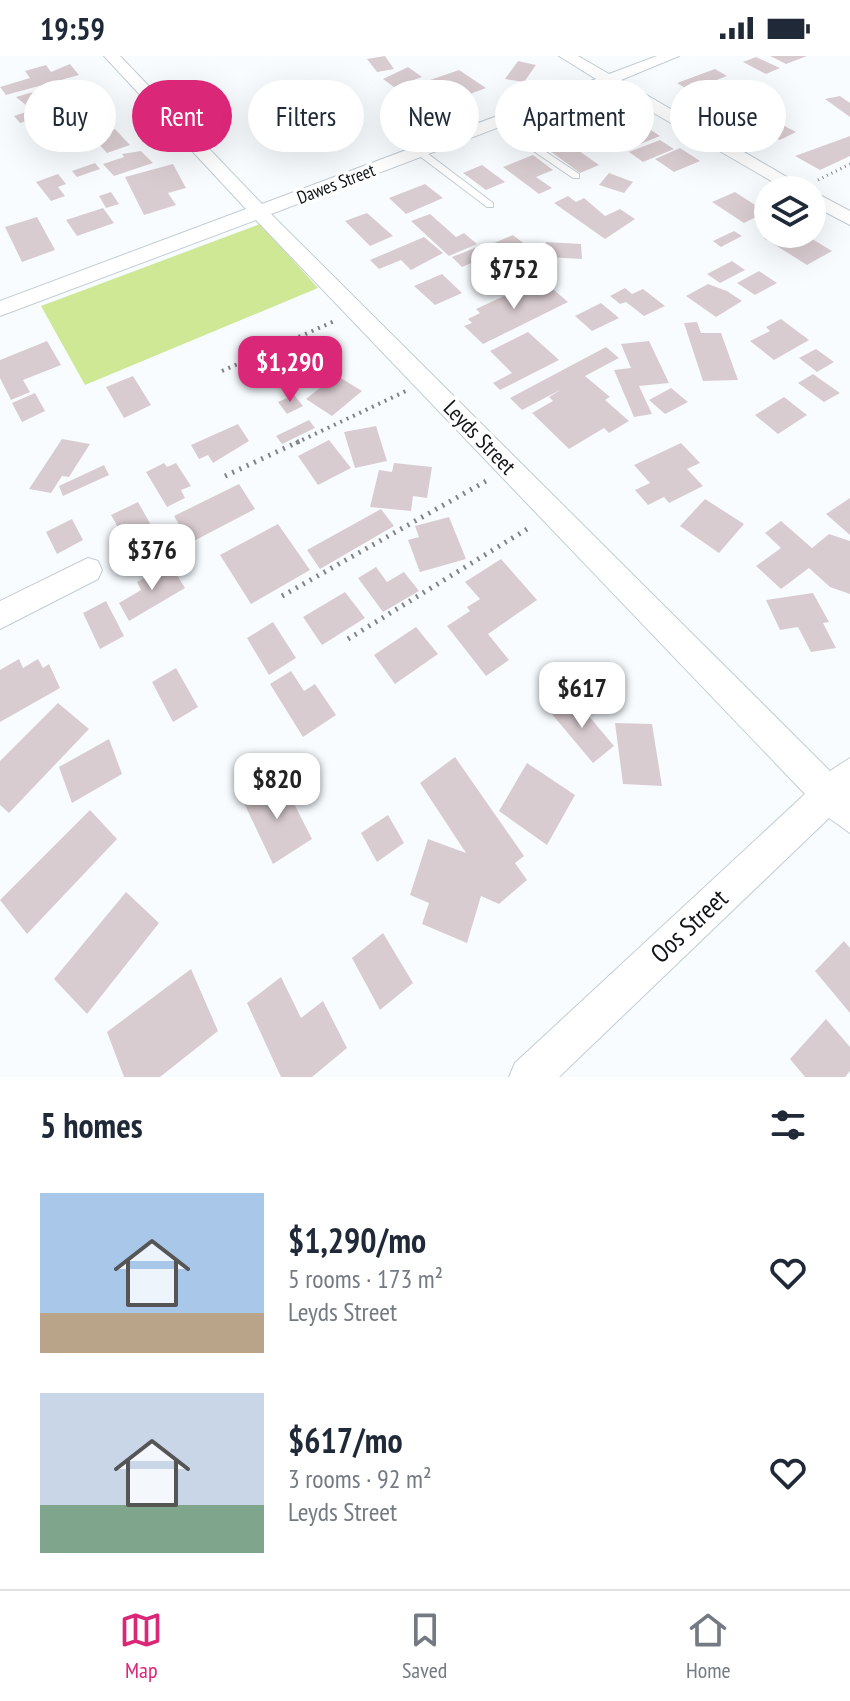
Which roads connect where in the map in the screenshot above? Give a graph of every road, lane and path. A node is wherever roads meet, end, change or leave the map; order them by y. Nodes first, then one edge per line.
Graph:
1 (112, 56) edge
2 (567, 56) edge
3 (671, 56) edge
4 (607, 80) joint
5 (654, 107) edge
6 (420, 152) joint
7 (541, 152) edge
8 (850, 164) edge
9 (576, 176) dead end
10 (775, 176) edge
11 (826, 176) edge
12 (490, 205) dead end
13 (826, 205) edge
14 (260, 213) junction
15 (850, 219) edge
16 (0, 309) edge
17 (357, 312) junction
18 (222, 371) dead end
19 (425, 382) junction
20 (509, 468) junction
21 (225, 476) dead end
22 (554, 513) junction
23 (88, 570) dead end
24 (282, 596) dead end
25 (0, 616) edge
26 (348, 639) dead end
27 (843, 795) edge
28 (529, 1077) edge

1 - 14 street, Leyds Street
2 - 4 street
3 - 4 street, Dawes Street
5 - 10 street
6 - 12 lane
6 - 14 street, Dawes Street
7 - 9 lane
8 - 11 path
13 - 15 street
14 - 16 street, Dawes Street
14 - 17 street, Leyds Street
17 - 18 path
17 - 19 street, Leyds Street
19 - 20 street, Leyds Street
19 - 21 path
20 - 22 street, Leyds Street
20 - 24 path
22 - 26 path
22 - 27 street, Leyds Street
23 - 25 street
27 - 28 street, Oos Street

